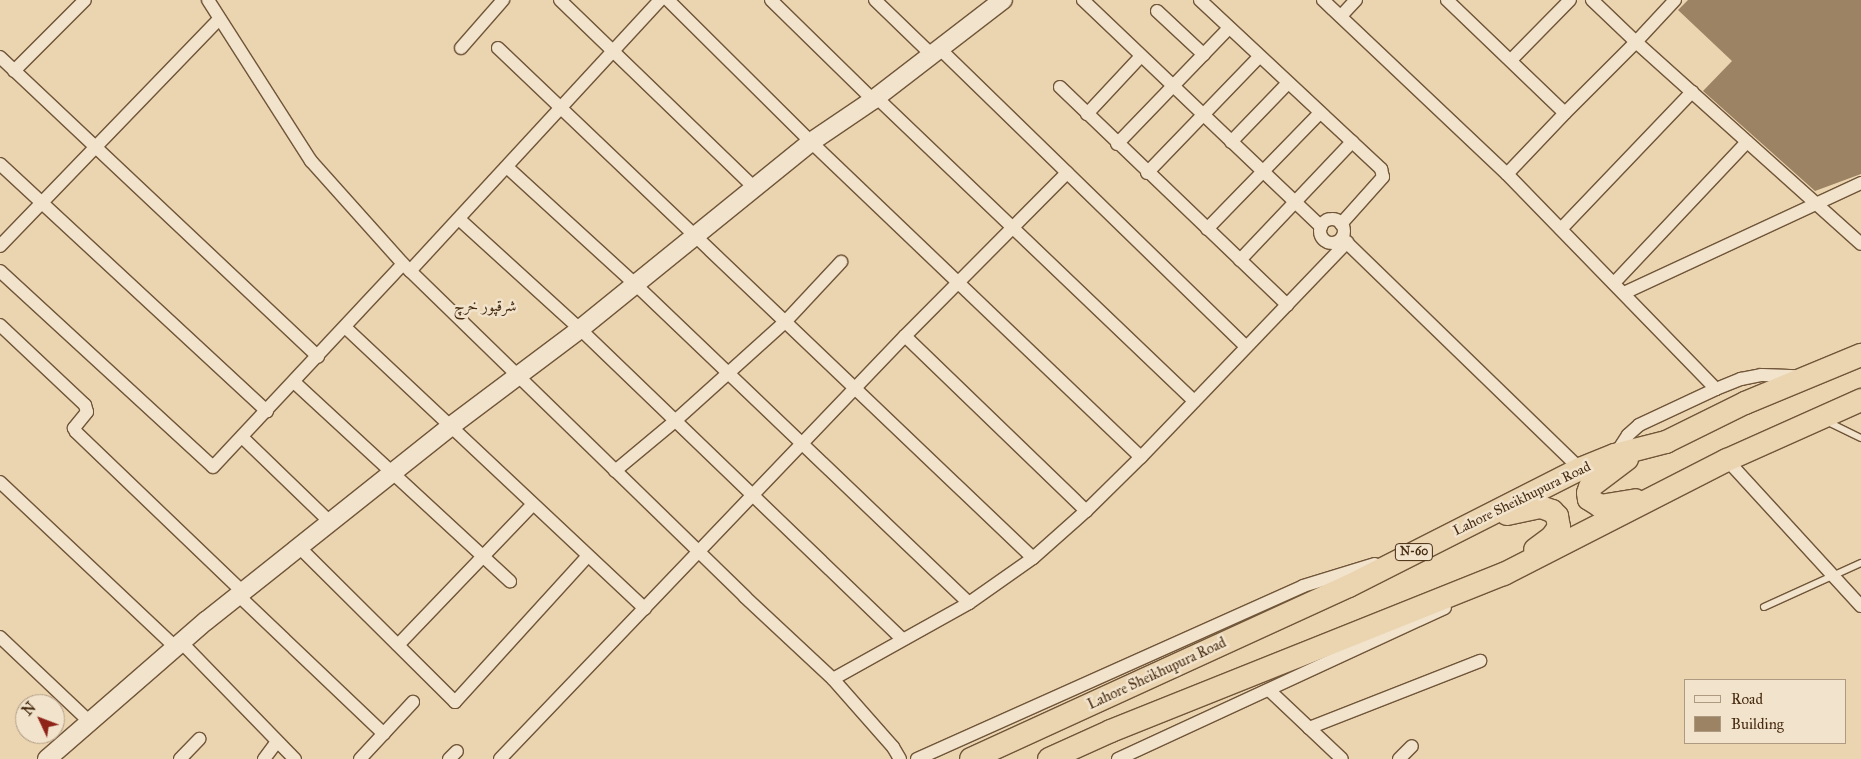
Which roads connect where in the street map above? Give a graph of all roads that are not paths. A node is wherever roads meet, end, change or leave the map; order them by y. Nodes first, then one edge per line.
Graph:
1 (85, 0) edge
2 (208, 0) edge
3 (504, 0) edge
4 (560, 0) edge
5 (660, 0) edge
6 (668, 0) edge
7 (771, 0) edge
8 (875, 0) edge
9 (1083, 0) edge
10 (1200, 0) edge
11 (1324, 0) edge
12 (1356, 0) edge
13 (1448, 0) edge
14 (1570, 0) edge
15 (1592, 0) edge
16 (1675, 0) edge
17 (998, 1) edge
18 (1157, 11) dead end
19 (1341, 16) junction
20 (219, 19) junction
21 (1229, 28) junction
22 (1636, 42) junction
23 (461, 48) dead end
24 (498, 48) dead end
25 (613, 49) junction
26 (936, 52) junction
27 (1204, 55) junction
28 (1141, 56) junction
29 (0, 57) edge
30 (1259, 57) junction
31 (1510, 60) junction
32 (14, 71) junction
33 (1288, 83) junction
34 (1060, 87) dead end
35 (1173, 88) junction
36 (1692, 92) junction
37 (874, 99) junction
38 (562, 108) junction
39 (1320, 113) junction
40 (1566, 113) junction
41 (1087, 114) junction
42 (1203, 116) junction
43 (811, 142) junction
44 (1231, 142) junction
45 (1352, 142) junction
46 (1747, 142) junction
47 (1118, 144) junction
48 (96, 147) junction
49 (0, 164) edge
50 (508, 168) junction
51 (1262, 172) junction
52 (1067, 173) junction
53 (1148, 173) junction
54 (1508, 174) junction
55 (1861, 183) edge
56 (755, 188) junction
57 (42, 202) junction
58 (1294, 202) junction
59 (1816, 205) junction
60 (459, 219) junction
61 (1341, 224) junction
62 (1013, 227) junction
63 (1321, 227) junction
64 (1207, 229) junction
65 (1561, 229) junction
66 (695, 236) junction
67 (1344, 240) junction
68 (1861, 244) edge
69 (0, 246) edge
70 (1240, 260) junction
71 (841, 262) dead end
72 (407, 268) junction
73 (0, 271) edge
74 (958, 281) junction
75 (1614, 283) junction
76 (635, 284) junction
77 (1624, 293) junction
78 (1287, 305) junction
79 (786, 321) junction
80 (0, 325) edge
81 (346, 328) junction
82 (580, 329) junction
83 (905, 336) junction
84 (1246, 347) junction
85 (1861, 356) edge
86 (318, 357) junction
87 (728, 374) junction
88 (518, 376) junction
89 (1809, 377) junction
90 (294, 382) junction
91 (856, 387) junction
92 (1716, 389) junction
93 (1861, 400) edge
94 (1194, 401) junction
95 (267, 411) junction
96 (1821, 419) junction
97 (675, 421) junction
98 (451, 426) junction
99 (242, 438) junction
100 (1861, 438) edge
101 (802, 445) junction
102 (1641, 449) junction
103 (1615, 454) junction
104 (1141, 457) junction
105 (1727, 460) junction
106 (1580, 468) junction
107 (615, 471) junction
108 (393, 472) junction
109 (0, 482) edge
110 (754, 495) junction
111 (1659, 495) junction
112 (533, 504) junction
113 (1086, 511) junction
114 (330, 522) junction
115 (1474, 522) junction
116 (299, 547) junction
117 (699, 552) junction
118 (1412, 553) junction
119 (483, 556) junction
120 (588, 556) junction
121 (1033, 558) junction
122 (1861, 563) edge
123 (1504, 574) junction
124 (1833, 575) junction
125 (510, 581) dead end
126 (241, 594) junction
127 (969, 603) junction
128 (1861, 606) edge
129 (1764, 607) dead end
130 (645, 609) junction
131 (0, 637) edge
132 (903, 640) junction
133 (398, 645) junction
134 (179, 646) junction
135 (1480, 661) dead end
136 (833, 679) junction
137 (1269, 690) junction
138 (413, 702) dead end
139 (91, 723) junction
140 (1309, 728) junction
141 (384, 734) junction
142 (199, 739) dead end
143 (277, 742) junction
144 (1412, 746) dead end
145 (1142, 754) edge
146 (47, 759) edge
147 (180, 759) edge
148 (264, 759) edge
149 (295, 759) edge
150 (360, 759) edge
151 (500, 759) edge
152 (900, 759) edge
153 (918, 759) edge
154 (971, 759) edge
155 (1049, 759) edge
156 (1118, 759) edge
157 (1342, 759) edge
158 (1399, 759) edge

1 - 32 street
2 - 20 street
3 - 23 street
4 - 25 street
5 - 25 street
6 - 43 street
7 - 37 street
8 - 26 street
9 - 28 street
10 - 21 street
11 - 19 street
12 - 19 street
13 - 31 street
14 - 31 street
15 - 22 street
16 - 22 street
17 - 26 street
18 - 27 street
19 - 54 street
20 - 48 street
20 - 72 street
21 - 27 street
21 - 30 street
22 - 36 street
22 - 40 street
24 - 38 street
25 - 38 street
25 - 56 street
26 - 37 street
26 - 52 street
27 - 35 street
28 - 35 street
28 - 41 street
29 - 32 street
30 - 33 street
30 - 42 street
31 - 40 street
32 - 48 street
33 - 39 street
33 - 44 street
34 - 41 street
35 - 42 street
35 - 47 street
36 - 46 street
36 - 65 street
37 - 43 street
37 - 62 street
38 - 50 street
38 - 66 street
39 - 45 street
39 - 51 street
40 - 54 street
41 - 47 street
42 - 44 street
42 - 53 street
43 - 56 street
43 - 74 street
44 - 51 street
45 - 58 street
45 - 61 street
46 - 59 street
46 - 75 street
47 - 53 street
48 - 57 street
48 - 86 street
49 - 57 street
50 - 60 street
50 - 76 street
51 - 58 street
51 - 64 street
52 - 62 street
52 - 84 street
53 - 64 street
54 - 65 street
55 - 59 street
56 - 66 street
57 - 69 street
57 - 95 street
58 - 63 street
58 - 70 street
59 - 68 street
59 - 77 street
60 - 72 street
60 - 82 street
61 - 63 street
61 - 67 street
62 - 74 street
62 - 94 street
63 - 67 street
64 - 70 street
65 - 75 street
66 - 76 street
66 - 79 street
67 - 78 street
67 - 106 street
70 - 78 street
71 - 79 street
72 - 81 street
72 - 88 street
73 - 99 street
74 - 83 street
74 - 104 street
75 - 77 street
76 - 82 street
76 - 87 street
77 - 92 street
78 - 84 street
79 - 87 street
79 - 91 street
80 - 126 street
81 - 86 street
81 - 98 street
82 - 88 street
82 - 97 street
83 - 91 street
83 - 113 street
84 - 94 street
85 - 89 highway, Lahore Sheikhupura Road / N-60
86 - 90 street
87 - 97 street
87 - 101 street
88 - 98 street
88 - 107 street
89 - 92 street
89 - 102 highway, Lahore Sheikhupura Road / N-60
90 - 95 street
90 - 108 street
91 - 101 street
91 - 121 street
92 - 103 street
93 - 96 highway
94 - 104 street
95 - 99 street
96 - 100 lane
96 - 105 highway
97 - 107 street
97 - 110 street
98 - 108 street
98 - 112 street
99 - 114 street
101 - 110 street
101 - 127 street
102 - 103 highway, Lahore Sheikhupura Road / N-60
102 - 111 highway
103 - 106 highway, Lahore Sheikhupura Road / N-60
104 - 113 street
105 - 111 highway
105 - 124 street
106 - 115 highway, Lahore Sheikhupura Road / N-60
107 - 117 street
108 - 114 street
108 - 119 street
109 - 134 street
110 - 117 street
110 - 132 street
111 - 123 highway
112 - 119 street
112 - 120 street
113 - 121 street
114 - 116 street
115 - 118 highway, Lahore Sheikhupura Road / N-60
115 - 123 highway
116 - 126 street
116 - 133 street
117 - 130 street
117 - 136 street
118 - 153 street
118 - 154 highway, Lahore Sheikhupura Road / N-60
119 - 125 street
119 - 133 street
120 - 130 street
120 - 133 street
121 - 127 street
122 - 124 lane
123 - 137 street
123 - 155 highway
124 - 128 street
124 - 129 lane
126 - 134 street
126 - 141 street
127 - 132 street
130 - 151 street
131 - 139 street
132 - 136 street
134 - 139 street
134 - 143 street
135 - 140 street
136 - 152 street
137 - 140 street
137 - 145 street
138 - 141 street
139 - 146 street
140 - 157 street
141 - 150 street
142 - 147 street
143 - 148 street
143 - 149 street
144 - 158 street
145 - 156 street

